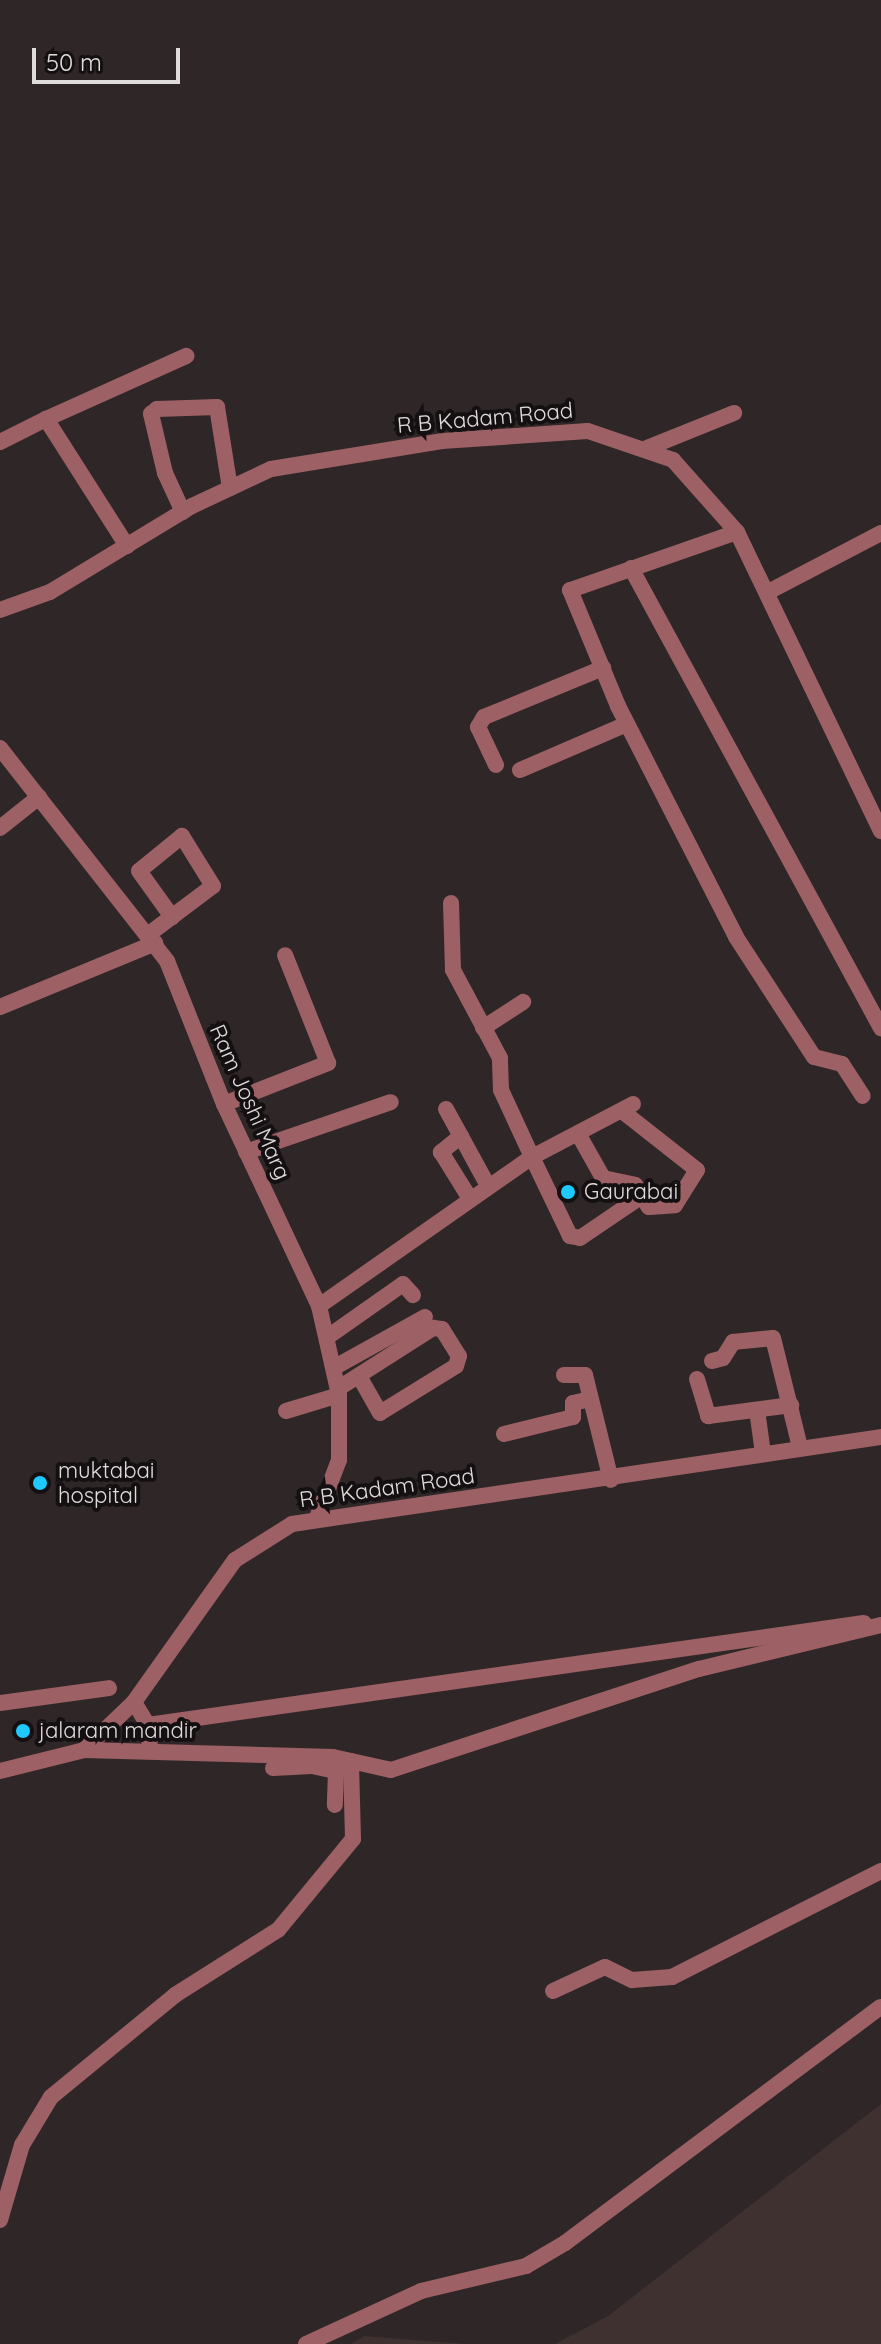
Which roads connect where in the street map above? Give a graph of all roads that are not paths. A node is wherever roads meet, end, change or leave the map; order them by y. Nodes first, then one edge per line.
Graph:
1 (186, 356) dead end
2 (734, 413) dead end
3 (46, 419) junction
4 (0, 442) edge
5 (647, 448) junction
6 (230, 488) junction
7 (183, 512) junction
8 (737, 532) junction
9 (881, 533) edge
10 (127, 546) junction
11 (631, 568) junction
12 (770, 591) junction
13 (0, 610) edge
14 (603, 668) junction
15 (627, 724) junction
16 (0, 749) edge
17 (496, 765) dead end
18 (520, 770) dead end
19 (39, 797) junction
20 (0, 828) edge
21 (881, 831) edge
22 (451, 903) dead end
23 (172, 917) junction
24 (152, 938) junction
25 (285, 955) dead end
26 (523, 1002) dead end
27 (0, 1007) edge
28 (483, 1028) junction
29 (881, 1028) edge
30 (863, 1096) dead end
31 (391, 1102) dead end
32 (224, 1104) junction
33 (446, 1109) dead end
34 (461, 1136) junction
35 (580, 1137) junction
36 (246, 1152) junction
37 (532, 1157) junction
38 (487, 1184) junction
39 (642, 1196) junction
40 (469, 1197) junction
41 (413, 1295) dead end
42 (319, 1306) junction
43 (425, 1317) dead end
44 (358, 1319) junction
45 (329, 1336) junction
46 (373, 1345) junction
47 (712, 1361) dead end
48 (335, 1367) junction
49 (564, 1375) dead end
50 (359, 1376) junction
51 (697, 1379) dead end
52 (339, 1391) junction
53 (591, 1399) junction
54 (791, 1405) junction
55 (757, 1410) junction
56 (286, 1411) dead end
57 (504, 1434) dead end
58 (881, 1437) edge
59 (800, 1447) junction
60 (763, 1453) junction
61 (611, 1480) junction
62 (317, 1518) junction
63 (881, 1623) edge
64 (109, 1688) dead end
65 (134, 1702) junction
66 (0, 1703) edge
67 (148, 1725) junction
68 (150, 1749) junction
69 (84, 1750) junction
70 (313, 1761) junction
71 (351, 1761) junction
72 (273, 1768) dead end
73 (0, 1771) edge
74 (335, 1805) dead end
75 (881, 1871) edge
76 (553, 1991) dead end
77 (881, 2007) edge
78 (0, 2220) edge
79 (306, 2344) edge

1 - 3 street
2 - 5 street
3 - 4 street
3 - 10 street
5 - 6 street, R B Kadam Road
5 - 8 street, R B Kadam Road
6 - 7 street, R B Kadam Road
6 - 7 street
7 - 10 street, R B Kadam Road
8 - 11 street
8 - 12 street, R B Kadam Road
9 - 12 street
10 - 13 street, R B Kadam Road
11 - 14 street
11 - 29 street
12 - 21 street, R B Kadam Road
14 - 15 street
14 - 17 street
15 - 18 street
15 - 30 street
16 - 19 street, Ram Joshi Marg
19 - 20 street
19 - 24 street, Ram Joshi Marg
22 - 28 street
23 - 23 street
23 - 24 street
24 - 27 street
24 - 32 street, Ram Joshi Marg
25 - 32 street
26 - 28 street
28 - 37 street
31 - 36 street
32 - 36 street, Ram Joshi Marg
33 - 34 street
34 - 38 street
34 - 40 street
35 - 37 street
35 - 39 street
35 - 39 street
36 - 42 street, Ram Joshi Marg
37 - 38 street
37 - 39 street
38 - 40 street
40 - 42 street
41 - 44 street
42 - 45 street, Ram Joshi Marg
43 - 46 street
44 - 45 street
44 - 46 street
45 - 48 street, Ram Joshi Marg
46 - 48 street
47 - 54 street
48 - 52 street, Ram Joshi Marg
49 - 53 street
50 - 50 street
50 - 52 street
51 - 55 street
52 - 56 street
52 - 62 street, Ram Joshi Marg
53 - 57 street
53 - 61 street
54 - 55 street
54 - 59 street
55 - 60 street
58 - 59 street, R B Kadam Road
59 - 60 street, R B Kadam Road
60 - 61 street, R B Kadam Road
61 - 62 street, R B Kadam Road
62 - 65 street, R B Kadam Road
63 - 67 street
63 - 71 street
64 - 66 street
65 - 67 street
65 - 69 street, R B Kadam Road
67 - 68 street
68 - 69 street
68 - 70 street
69 - 73 street, R B Kadam Road
70 - 71 street
70 - 72 street
70 - 74 street
71 - 78 street
75 - 76 street
77 - 79 street

